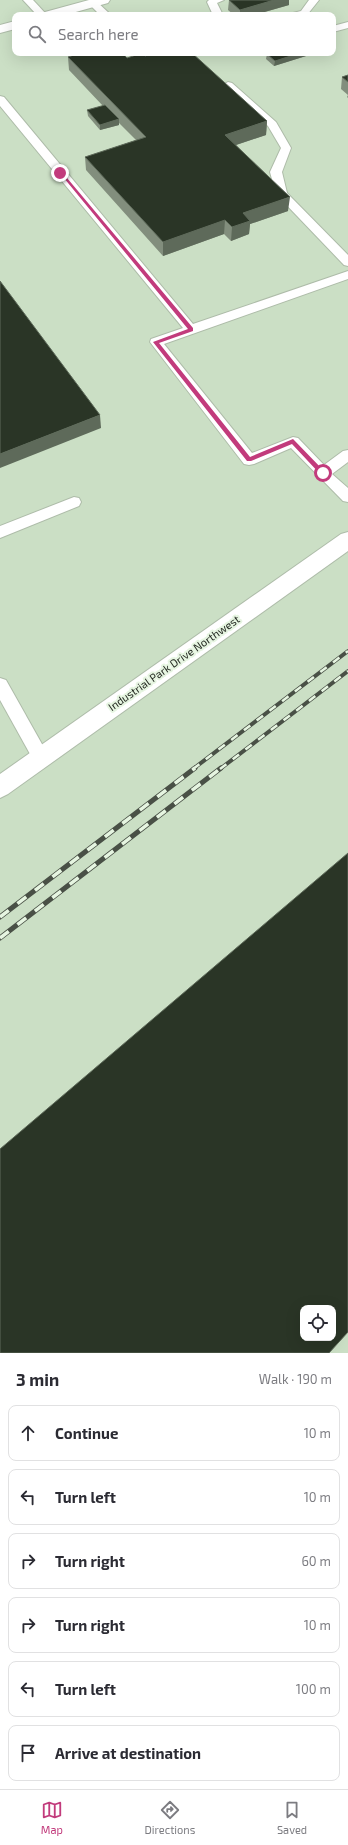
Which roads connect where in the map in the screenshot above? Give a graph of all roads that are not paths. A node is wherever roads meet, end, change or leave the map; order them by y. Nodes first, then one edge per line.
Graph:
1 (28, 0) edge
2 (219, 0) edge
3 (314, 0) edge
4 (98, 1) edge
5 (39, 12) edge
6 (60, 12) edge
7 (104, 12) edge
8 (217, 12) edge
9 (304, 12) edge
10 (348, 24) edge
11 (12, 26) edge
12 (336, 28) edge
13 (0, 29) edge
14 (228, 85) edge
15 (0, 99) edge
16 (348, 262) edge
17 (348, 275) edge
18 (191, 330) junction
19 (348, 455) edge
20 (323, 473) junction
21 (348, 497) edge
22 (74, 502) dead end
23 (0, 532) edge
24 (348, 540) edge
25 (0, 685) edge
26 (41, 758) junction
27 (0, 787) edge

1 - 5 lane
2 - 8 lane
3 - 9 lane
4 - 6 street
4 - 7 lane
10 - 12 lane
11 - 13 street
14 - 16 lane
15 - 18 lane
17 - 18 lane
18 - 20 lane
19 - 20 lane
20 - 21 lane
22 - 23 lane
24 - 26 street, Industrial Park Drive Northwest
25 - 26 lane
26 - 27 street, Industrial Park Drive Northwest

